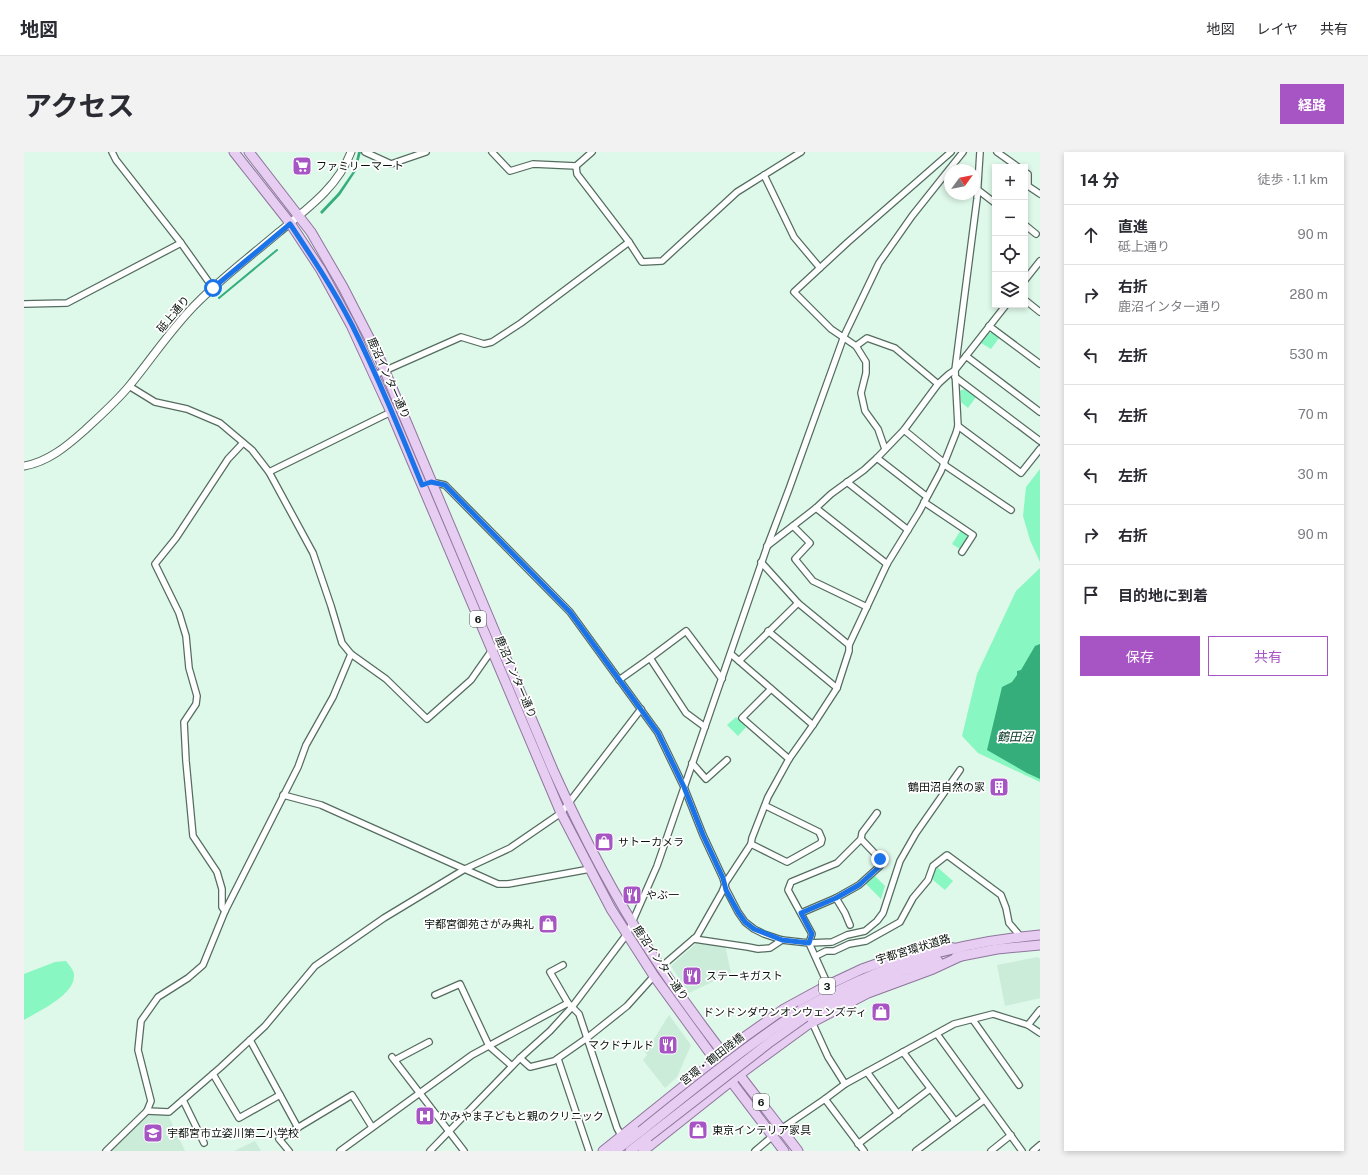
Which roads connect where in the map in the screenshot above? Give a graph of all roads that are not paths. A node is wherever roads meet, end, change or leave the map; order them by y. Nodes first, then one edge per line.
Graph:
1 (112, 152) edge
2 (234, 152) edge
3 (249, 152) edge
4 (351, 152) edge
5 (365, 152) edge
6 (426, 152) edge
7 (492, 152) edge
8 (592, 152) edge
9 (801, 152) edge
10 (951, 152) edge
11 (963, 152) edge
12 (980, 152) edge
13 (997, 152) edge
14 (979, 164) edge
15 (1014, 164) edge
16 (576, 166) junction
17 (764, 175) junction
18 (1028, 186) edge
19 (980, 192) edge
20 (1040, 194) edge
21 (977, 200) edge
22 (992, 201) edge
23 (299, 216) junction
24 (290, 224) junction
25 (1028, 227) edge
26 (1036, 234) dead end
27 (629, 242) junction
28 (181, 243) junction
29 (1040, 261) edge
30 (820, 268) junction
31 (1028, 276) edge
32 (213, 288) junction
33 (1028, 302) edge
34 (24, 304) edge
35 (1004, 308) edge
36 (1040, 312) edge
37 (989, 326) junction
38 (844, 336) junction
39 (856, 346) junction
40 (966, 356) junction
41 (1040, 364) edge
42 (955, 370) junction
43 (385, 371) junction
44 (375, 375) junction
45 (955, 377) junction
46 (938, 384) junction
47 (129, 386) junction
48 (392, 412) junction
49 (1040, 412) edge
50 (958, 426) junction
51 (904, 430) junction
52 (1040, 441) edge
53 (243, 443) junction
54 (885, 449) junction
55 (1040, 449) edge
56 (877, 458) junction
57 (943, 462) junction
58 (24, 466) edge
59 (270, 472) junction
60 (431, 482) junction
61 (847, 482) junction
62 (422, 485) junction
63 (926, 496) junction
64 (924, 502) junction
65 (816, 508) junction
66 (1011, 510) dead end
67 (794, 526) junction
68 (908, 530) junction
69 (767, 547) junction
70 (962, 552) dead end
71 (762, 562) junction
72 (887, 564) junction
73 (798, 603) junction
74 (867, 607) junction
75 (768, 631) junction
76 (500, 644) junction
77 (849, 645) junction
78 (492, 650) junction
79 (351, 654) junction
80 (730, 654) junction
81 (650, 658) junction
82 (738, 661) junction
83 (722, 679) junction
84 (619, 680) junction
85 (836, 688) junction
86 (771, 689) junction
87 (641, 710) junction
88 (813, 725) junction
89 (705, 727) junction
90 (789, 759) junction
91 (727, 760) dead end
92 (692, 762) junction
93 (960, 770) dead end
94 (684, 787) junction
95 (283, 795) junction
96 (568, 802) junction
97 (766, 806) junction
98 (561, 813) junction
99 (877, 813) dead end
100 (860, 839) junction
101 (751, 844) junction
102 (590, 868) junction
103 (465, 869) junction
104 (725, 884) junction
105 (836, 898) junction
106 (225, 911) junction
107 (801, 913) junction
108 (632, 923) junction
109 (850, 925) dead end
110 (627, 934) junction
111 (1040, 935) edge
112 (1021, 937) junction
113 (694, 939) junction
114 (782, 940) junction
115 (809, 943) junction
116 (1040, 945) edge
117 (954, 948) junction
118 (816, 956) junction
119 (563, 965) dead end
120 (661, 967) junction
121 (654, 976) junction
122 (828, 985) junction
123 (435, 995) dead end
124 (570, 1005) junction
125 (1040, 1010) edge
126 (806, 1017) junction
127 (973, 1020) junction
128 (1028, 1025) junction
129 (1040, 1032) edge
130 (937, 1034) junction
131 (587, 1038) junction
132 (250, 1040) junction
133 (429, 1042) dead end
134 (489, 1046) junction
135 (903, 1052) junction
136 (724, 1053) junction
137 (520, 1058) junction
138 (558, 1058) junction
139 (715, 1060) junction
140 (512, 1066) junction
141 (866, 1072) junction
142 (213, 1074) junction
143 (740, 1074) junction
144 (731, 1082) junction
145 (845, 1084) junction
146 (1019, 1085) dead end
147 (930, 1089) junction
148 (420, 1092) junction
149 (280, 1095) junction
150 (826, 1099) junction
151 (183, 1100) junction
152 (984, 1100) junction
153 (147, 1111) junction
154 (898, 1114) junction
155 (955, 1121) junction
156 (298, 1128) junction
157 (372, 1128) junction
158 (781, 1129) junction
159 (449, 1131) junction
160 (644, 1134) junction
161 (773, 1136) junction
162 (1011, 1136) junction
163 (622, 1137) junction
164 (204, 1143) dead end
165 (858, 1144) junction
166 (1040, 1145) edge
167 (919, 1150) edge
168 (106, 1151) edge
169 (289, 1151) edge
170 (340, 1151) edge
171 (430, 1151) edge
172 (464, 1151) edge
173 (589, 1151) edge
174 (604, 1151) edge
175 (614, 1151) edge
176 (630, 1151) edge
177 (643, 1151) edge
178 (755, 1151) edge
179 (784, 1151) edge
180 (798, 1151) edge
181 (864, 1151) edge
182 (991, 1151) edge
183 (1022, 1151) edge
184 (1033, 1151) edge

1 - 28 street
2 - 24 main road, 鹿沼インター通り / 6
3 - 23 main road, 鹿沼インター通り / 6
4 - 23 street, 砥上通り
5 - 6 street
7 - 16 street
8 - 16 street
9 - 17 street
10 - 30 street
11 - 38 street
12 - 14 street
13 - 15 street
16 - 27 street
17 - 27 street
17 - 30 street
18 - 20 street
19 - 22 street
21 - 42 street
23 - 24 street, 砥上通り
23 - 43 main road, 鹿沼インター通り / 6
24 - 32 street, 砥上通り
24 - 44 main road, 鹿沼インター通り / 6
25 - 26 street
27 - 43 street
28 - 32 street
28 - 34 street
29 - 31 street
30 - 38 street
32 - 47 street, 砥上通り
33 - 36 street
35 - 37 street
37 - 40 street
37 - 41 street
38 - 39 street
38 - 69 street
39 - 46 street
39 - 54 street
40 - 42 street
40 - 49 street
42 - 45 street
42 - 46 street
43 - 44 street
43 - 60 main road, 鹿沼インター通り / 6
44 - 48 main road, 鹿沼インター通り / 6
45 - 50 street
45 - 52 street
46 - 51 street
47 - 53 street
47 - 58 street, 砥上通り
48 - 59 street
48 - 62 main road, 鹿沼インター通り / 6
50 - 55 street
50 - 57 street
51 - 54 street
51 - 57 street
53 - 59 street
53 - 106 street
54 - 56 street
56 - 61 street
56 - 63 street
57 - 63 street
57 - 66 street
59 - 79 street
60 - 62 street
60 - 76 main road, 鹿沼インター通り / 6
60 - 84 street
61 - 65 street
61 - 68 street
62 - 78 main road, 鹿沼インター通り / 6
63 - 64 street
64 - 68 street
64 - 70 street
65 - 67 street
65 - 72 street
67 - 69 street
67 - 74 street
68 - 72 street
69 - 71 street
71 - 73 street
71 - 80 street
72 - 74 street
73 - 75 street
73 - 77 street
74 - 77 street
75 - 82 street
75 - 85 street
76 - 78 street
76 - 96 main road, 鹿沼インター通り / 6
77 - 85 street
78 - 79 street
78 - 98 main road, 鹿沼インター通り / 6
79 - 95 street
80 - 82 street
80 - 83 street
81 - 83 street
81 - 84 street
81 - 89 street
82 - 86 street
83 - 89 street
84 - 87 street
85 - 88 street
86 - 88 street
86 - 90 street
87 - 94 street
87 - 96 street
88 - 90 street
89 - 92 street
90 - 97 street
91 - 92 street
92 - 94 street
93 - 115 street
94 - 104 street
94 - 108 street
95 - 103 street
95 - 106 street
96 - 98 street
96 - 108 main road, 鹿沼インター通り / 6
97 - 101 street
97 - 101 street
98 - 102 main road, 鹿沼インター通り / 6
98 - 103 street
99 - 100 street
100 - 105 street
100 - 107 street
101 - 104 street
102 - 103 street
102 - 110 main road, 鹿沼インター通り / 6
103 - 132 street
104 - 113 street
104 - 114 street
105 - 107 street
105 - 109 street
106 - 153 street
107 - 115 street
108 - 110 street
108 - 120 main road, 鹿沼インター通り / 6
110 - 121 main road, 鹿沼インター通り / 6
110 - 124 street
111 - 112 main road, 宇都宮環状道路 / 3
112 - 117 main road, 宇都宮環状道路 / 3
112 - 118 street
113 - 114 street
113 - 120 street
114 - 115 street
115 - 118 street
116 - 126 main road, 宇都宮環状道路 / 3
117 - 122 main road, 3
117 - 126 main road, 宇都宮環状道路 / 3
118 - 122 street
119 - 124 street
120 - 136 main road, 鹿沼インター通り / 6
121 - 131 street
121 - 139 main road, 鹿沼インター通り / 6
122 - 136 main road, 3
123 - 134 street
124 - 131 street
124 - 134 street
124 - 137 street
125 - 128 street
126 - 143 main road, 3
126 - 145 street
126 - 160 main road, 宮環・鶴田陸橋 / 3, bridge
127 - 128 street
127 - 130 street
127 - 146 street
128 - 129 street
130 - 135 street
130 - 152 street
131 - 138 street
131 - 163 street
132 - 142 street
132 - 149 street
133 - 148 street
134 - 140 street
134 - 148 street
135 - 141 street
135 - 147 street
136 - 139 main road, 3
136 - 143 main road, 鹿沼インター通り / 6
137 - 138 street
137 - 140 street
138 - 173 street
139 - 144 main road, 鹿沼インター通り / 6
139 - 163 main road, 3
140 - 159 street
141 - 145 street
141 - 154 street
142 - 149 street
142 - 151 street
143 - 144 main road, 3
143 - 158 main road, 鹿沼インター通り / 6
144 - 161 main road, 鹿沼インター通り / 6
144 - 177 main road, 3
145 - 150 street
147 - 154 street
147 - 155 street
148 - 157 street
148 - 159 street
149 - 156 street
150 - 158 street
150 - 165 street
151 - 153 street
151 - 164 street
152 - 155 street
152 - 162 street
153 - 168 street
154 - 165 street
155 - 167 street
156 - 157 street
156 - 169 street
157 - 170 street
158 - 161 street
158 - 180 main road, 鹿沼インター通り / 6
159 - 171 street
159 - 172 street
160 - 175 main road, 3
160 - 176 main road, 3
161 - 178 street
161 - 179 main road, 鹿沼インター通り / 6
162 - 182 street
162 - 183 street
163 - 174 main road, 3
165 - 181 street
166 - 184 street

